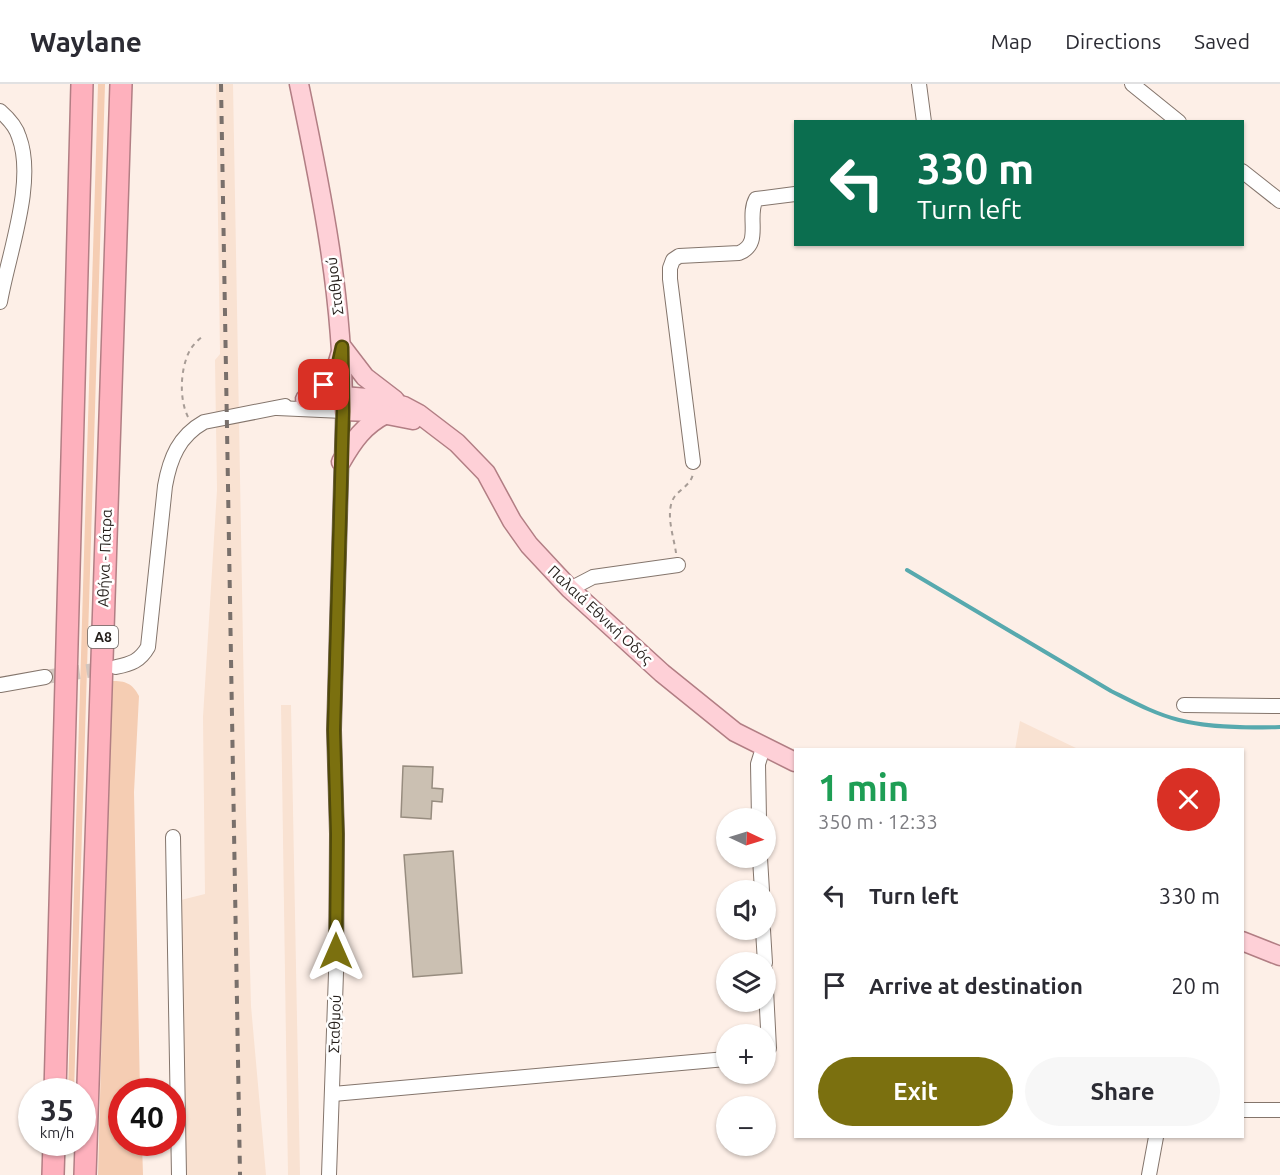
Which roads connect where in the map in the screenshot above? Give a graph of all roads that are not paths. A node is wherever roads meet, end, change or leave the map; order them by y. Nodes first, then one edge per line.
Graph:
1 (82, 84) edge
2 (121, 84) edge
3 (299, 84) edge
4 (918, 84) edge
5 (1132, 84) edge
6 (0, 111) edge
7 (924, 120) edge
8 (1177, 120) edge
9 (1244, 173) edge
10 (794, 194) edge
11 (1280, 201) edge
12 (0, 302) edge
13 (342, 347) junction
14 (305, 399) junction
15 (343, 404) junction
16 (404, 406) junction
17 (277, 408) junction
18 (387, 414) junction
19 (440, 431) junction
20 (341, 462) junction
21 (693, 462) road end
22 (678, 565) road end
23 (570, 589) junction
24 (116, 667) tunnel mouth
25 (45, 677) tunnel mouth
26 (0, 685) edge
27 (1184, 705) dead end
28 (1280, 706) edge
29 (763, 747) junction
30 (794, 762) edge
31 (759, 808) edge
32 (173, 837) dead end
33 (1244, 942) edge
34 (1280, 956) edge
35 (716, 1060) edge
36 (55, 1078) edge
37 (333, 1094) junction
38 (1244, 1110) edge
39 (1280, 1110) edge
40 (1156, 1138) edge
41 (54, 1156) edge
42 (53, 1175) edge
43 (85, 1175) edge
44 (179, 1175) edge
45 (329, 1175) edge
46 (1149, 1175) edge

1 - 36 highway, Α8
2 - 43 highway, Αθήνα - Πάτρα / Α8
3 - 13 main road, Σταθμού
4 - 7 street
5 - 8 street
6 - 12 street
9 - 11 street
10 - 21 street
13 - 14 main road
13 - 15 main road, Σταθμού
13 - 16 main road
14 - 15 street
14 - 17 street
15 - 16 main road, Παλαιά Εθνική Οδός
15 - 17 street
15 - 18 main road, Παλαιά Εθνική Οδός
15 - 20 street, Σταθμού
16 - 19 main road, Παλαιά Εθνική Οδός
17 - 24 street
18 - 19 main road, Παλαιά Εθνική Οδός
18 - 20 main road
19 - 23 main road, Παλαιά Εθνική Οδός
20 - 37 street, Σταθμού
22 - 23 street
23 - 29 main road, Παλαιά Εθνική Οδός
25 - 26 street
27 - 28 street
29 - 30 main road, Παλαιά Εθνική Οδός
29 - 31 street
32 - 44 street
33 - 34 main road
35 - 37 street
37 - 45 street, Σταθμού
38 - 39 street
40 - 46 street
41 - 42 highway

